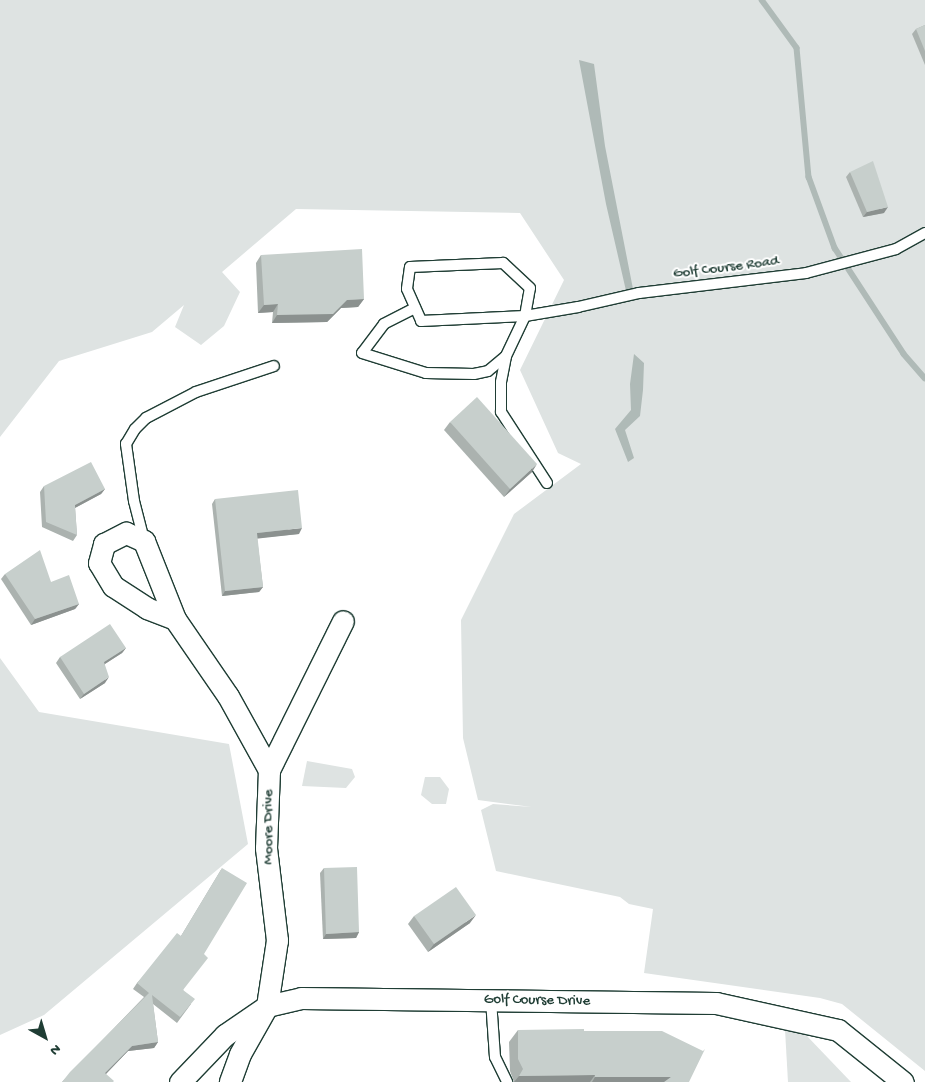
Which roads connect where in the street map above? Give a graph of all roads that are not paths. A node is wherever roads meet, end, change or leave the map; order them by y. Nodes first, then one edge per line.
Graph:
1 (925, 233) edge
2 (415, 308) junction
3 (525, 316) junction
4 (506, 356) junction
5 (274, 366) dead end
6 (547, 483) dead end
7 (144, 541) junction
8 (175, 619) junction
9 (343, 621) dead end
10 (269, 770) junction
11 (491, 1000) junction
12 (267, 1006) junction
13 (180, 1082) edge
14 (230, 1082) edge
15 (507, 1082) edge
16 (903, 1082) edge

1 - 3 lane, Golf Course Road
2 - 3 lane, Golf Course Road
2 - 3 lane
2 - 4 lane
3 - 4 lane
4 - 6 lane
5 - 7 lane
7 - 8 street, Moore Drive
7 - 8 street
8 - 10 street, Moore Drive
9 - 10 street
10 - 12 street, Moore Drive
11 - 12 street, Golf Course Drive
11 - 15 lane
11 - 16 street, Golf Course Drive
12 - 13 street, Golf Course Drive
12 - 14 street, Moore Drive

